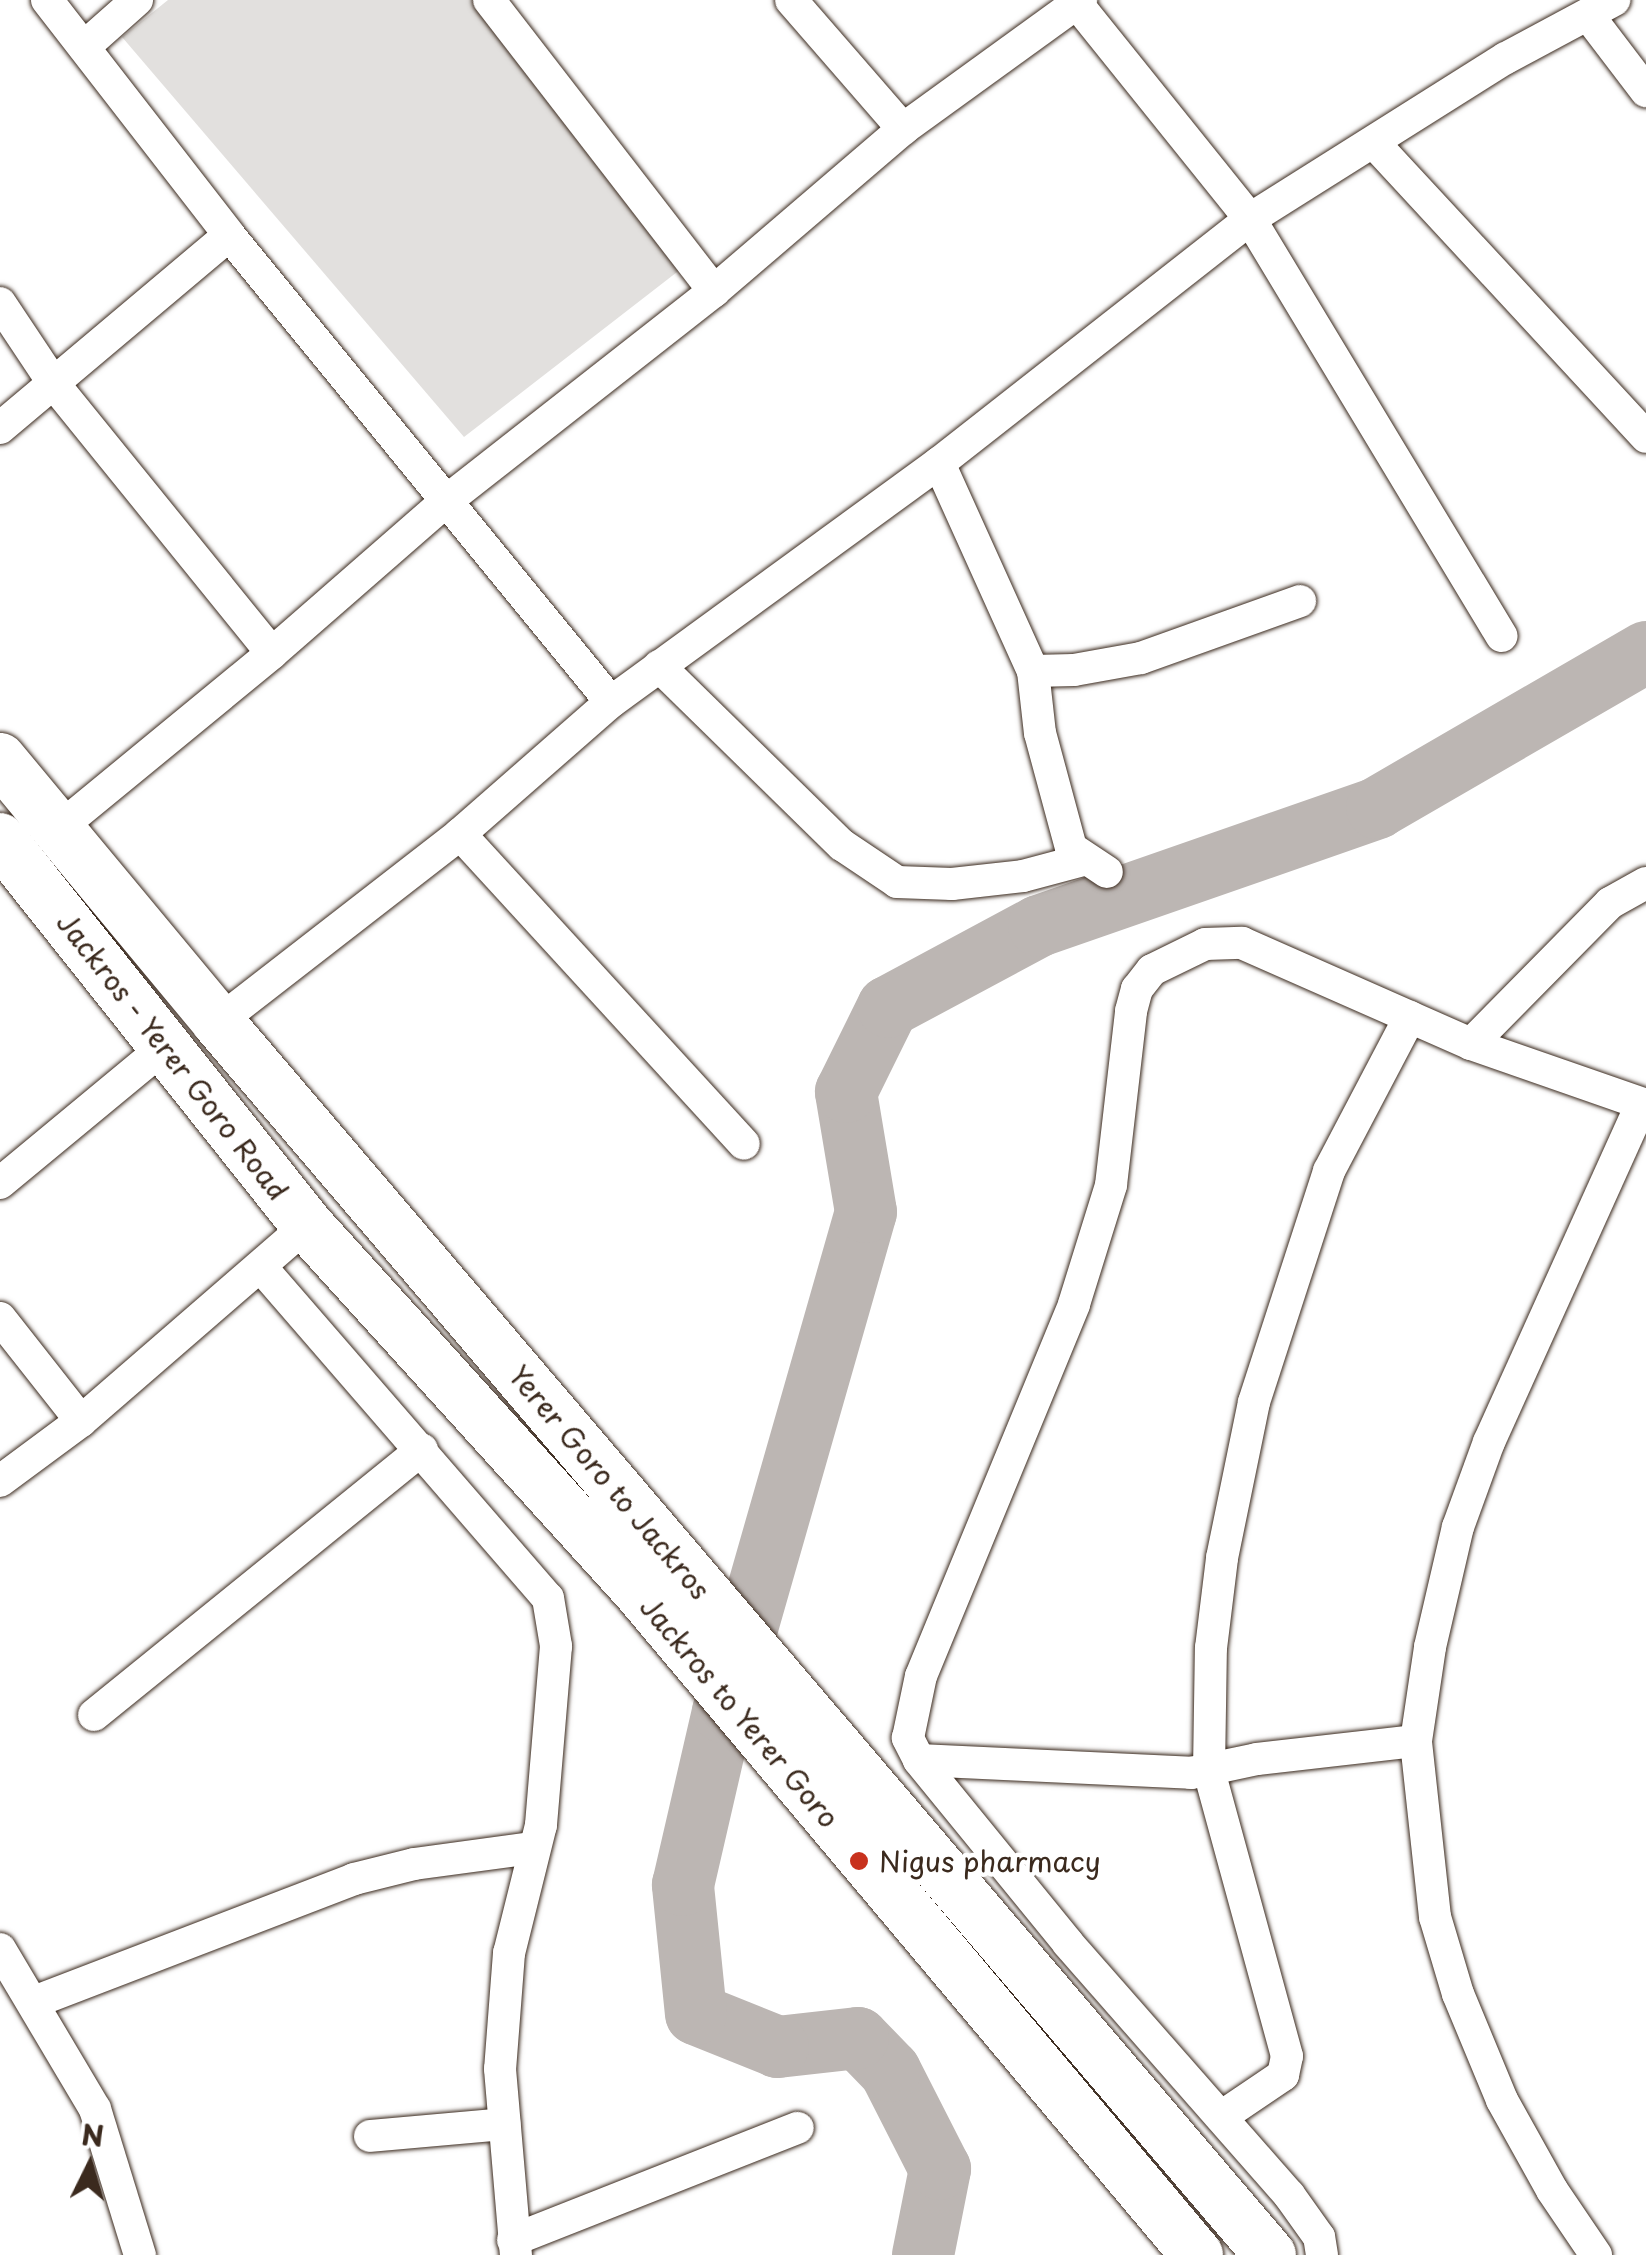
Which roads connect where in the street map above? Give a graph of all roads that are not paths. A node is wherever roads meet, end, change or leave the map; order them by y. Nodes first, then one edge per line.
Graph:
1 (47, 0) edge
2 (137, 0) edge
3 (489, 0) edge
4 (791, 0) edge
5 (1077, 1) edge
6 (1601, 8) edge
7 (84, 46) junction
8 (1646, 91) edge
9 (903, 129) junction
10 (1375, 144) junction
11 (1250, 219) junction
12 (229, 235) junction
13 (714, 290) junction
14 (0, 302) edge
15 (54, 384) junction
16 (0, 428) edge
17 (1646, 436) edge
18 (940, 463) junction
19 (445, 502) junction
20 (1300, 601) dead end
21 (1502, 636) dead end
22 (272, 654) junction
23 (659, 666) junction
24 (1033, 671) junction
25 (610, 702) junction
26 (0, 759) edge
27 (58, 829) junction
28 (460, 834) junction
29 (0, 839) edge
30 (1646, 883) edge
31 (1410, 1018) junction
32 (218, 1022) junction
33 (1471, 1044) junction
34 (167, 1045) junction
35 (1644, 1105) edge
36 (744, 1144) dead end
37 (0, 1183) edge
38 (307, 1225) junction
39 (261, 1267) junction
40 (348, 1272) joint
41 (0, 1318) edge
42 (81, 1421) junction
43 (422, 1449) junction
44 (0, 1482) edge
45 (94, 1715) dead end
46 (1416, 1742) junction
47 (919, 1760) junction
48 (1209, 1770) junction
49 (534, 1848) junction
50 (3, 1958) edge
51 (34, 2002) junction
52 (1221, 2117) junction
53 (504, 2124) junction
54 (798, 2128) dead end
55 (370, 2136) dead end
56 (514, 2247) edge
57 (140, 2255) edge
58 (1197, 2255) edge
59 (1270, 2255) edge
60 (1322, 2255) edge
61 (1596, 2255) edge

1 - 7 street
2 - 7 street
3 - 13 street
4 - 9 street
5 - 9 street
5 - 11 street
6 - 8 street
6 - 10 street
7 - 12 street
9 - 13 street
10 - 11 street
10 - 17 street
11 - 18 street
11 - 21 street
12 - 15 street
12 - 19 street
13 - 19 street
14 - 15 street
15 - 16 street
15 - 22 street
18 - 23 street
18 - 24 street
19 - 22 street
19 - 25 street
20 - 24 street
22 - 27 street
23 - 24 street
23 - 25 street
25 - 28 street
26 - 27 main road, Yerer Goro to Jackros
27 - 32 main road, Yerer Goro to Jackros
28 - 32 street
28 - 36 street
29 - 34 main road, Jackros - Yerer Goro Road
30 - 33 street
31 - 33 street
31 - 47 street
31 - 48 street
32 - 59 main road, Yerer Goro to Jackros
33 - 35 street
34 - 37 street
34 - 38 main road, Jackros - Yerer Goro Road
35 - 46 street
38 - 39 street
38 - 40 main road, Jackros - Yerer Goro Road
39 - 42 street
39 - 43 street
40 - 58 main road, Jackros to Yerer Goro
41 - 42 street
42 - 44 street
43 - 45 street
43 - 49 street
46 - 48 street
46 - 61 street
47 - 48 street
47 - 52 street
48 - 52 street
49 - 51 street
49 - 53 street
50 - 51 street
51 - 57 street
52 - 60 street
53 - 55 street
53 - 56 street
54 - 56 street

